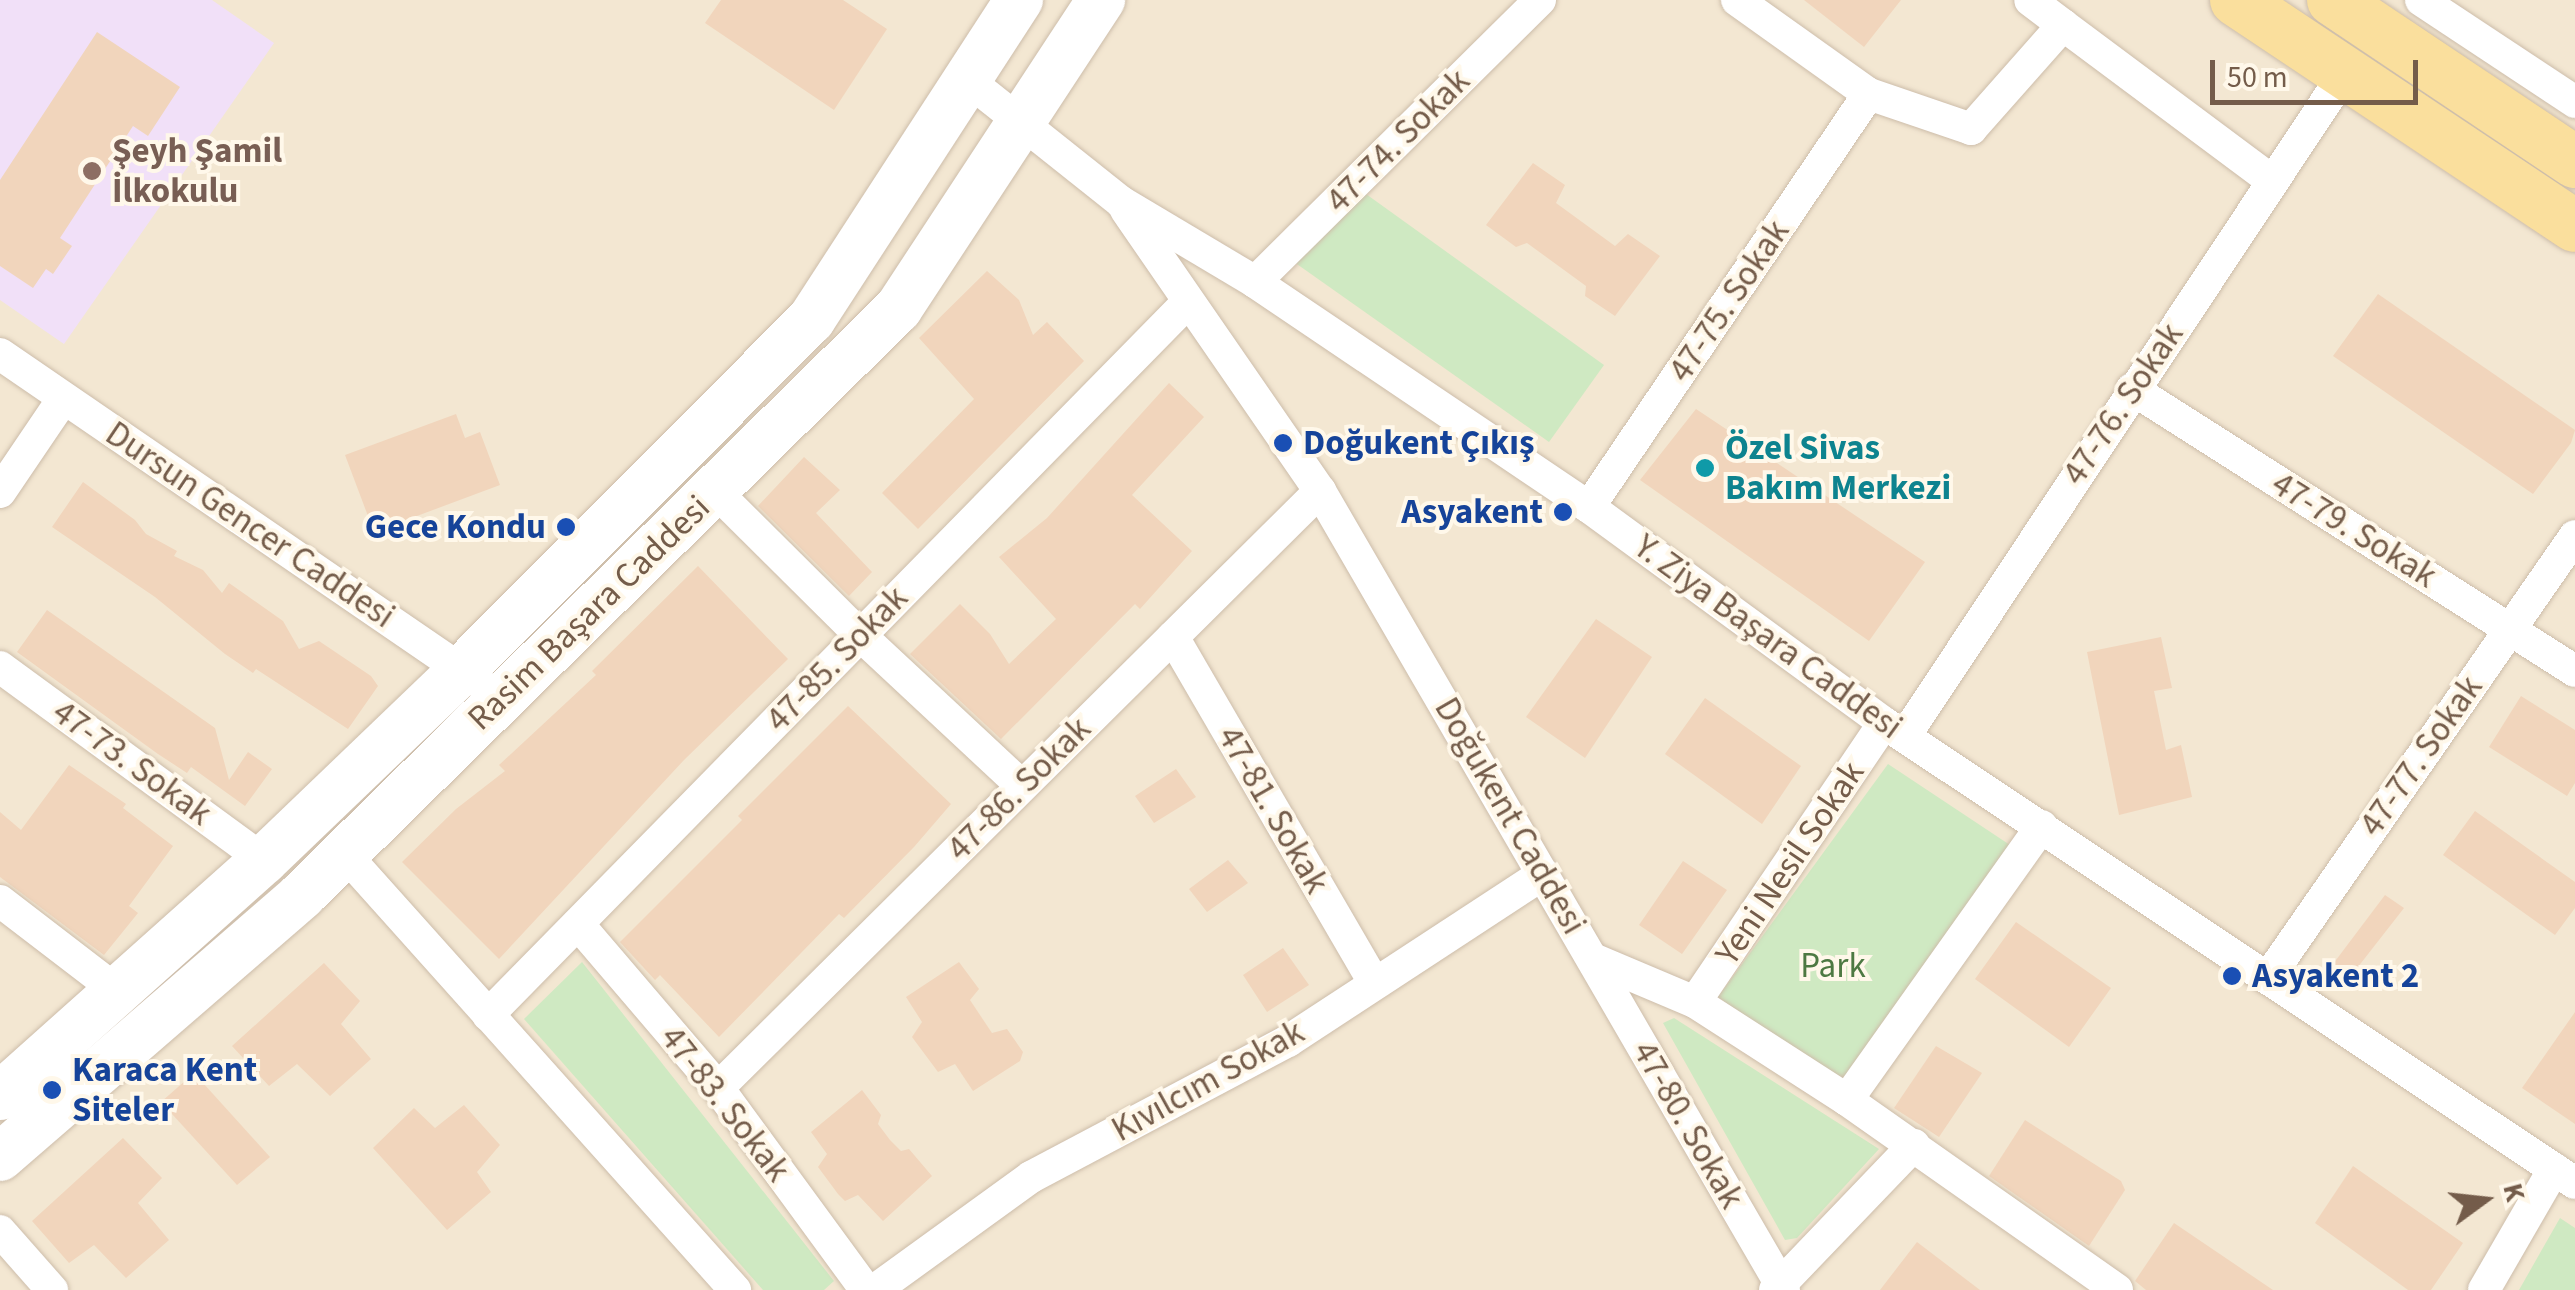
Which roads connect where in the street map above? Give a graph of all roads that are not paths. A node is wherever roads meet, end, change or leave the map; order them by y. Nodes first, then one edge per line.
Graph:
1 (1019, 0) edge
2 (1101, 0) edge
3 (1540, 0) edge
4 (1738, 0) edge
5 (2030, 0) edge
6 (2236, 0) edge
7 (2333, 0) edge
8 (2421, 0) edge
9 (2063, 25) junction
10 (2345, 72) junction
11 (969, 80) junction
12 (1869, 94) junction
13 (2575, 102) edge
14 (1020, 122) junction
15 (2575, 162) edge
16 (2272, 181) junction
17 (1122, 202) junction
18 (2575, 226) edge
19 (1255, 282) junction
20 (1187, 303) junction
21 (0, 354) edge
22 (2132, 389) junction
23 (63, 400) junction
24 (716, 491) junction
25 (1320, 491) junction
26 (0, 492) edge
27 (1589, 508) junction
28 (2575, 536) edge
29 (2509, 629) junction
30 (860, 635) junction
31 (1172, 638) junction
32 (0, 667) edge
33 (463, 669) junction
34 (2575, 671) edge
35 (498, 699) junction
36 (1894, 730) junction
37 (1022, 786) junction
38 (2042, 826) junction
39 (343, 852) junction
40 (264, 860) junction
41 (1543, 874) junction
42 (0, 901) edge
43 (578, 924) junction
44 (1593, 958) junction
45 (2268, 978) junction
46 (1374, 982) junction
47 (116, 990) junction
48 (1695, 1002) junction
49 (488, 1015) junction
50 (718, 1088) junction
51 (0, 1096) edge
52 (1847, 1100) junction
53 (1914, 1146) junction
54 (0, 1157) edge
55 (2565, 1176) edge
56 (0, 1230) edge
57 (1779, 1288) edge
58 (52, 1290) edge
59 (734, 1290) edge
60 (866, 1290) edge
61 (875, 1290) edge
62 (2117, 1290) edge
63 (2484, 1290) edge

1 - 11 street, Rasim Başara Caddesi
2 - 14 street, Rasim Başara Caddesi
3 - 19 street, 47-74. Sokak
4 - 12 street
5 - 9 street
6 - 10 main road
7 - 15 main road
8 - 13 street
9 - 12 street
9 - 16 street
10 - 16 street, 47-76. Sokak
10 - 18 main road
11 - 14 street, Y. Ziya Başara Caddesi
11 - 33 street, Rasim Başara Caddesi
12 - 27 street, 47-75. Sokak
14 - 17 street, Y. Ziya Başara Caddesi
14 - 24 street, Rasim Başara Caddesi
16 - 22 street, 47-76. Sokak
17 - 19 street, Y. Ziya Başara Caddesi
17 - 20 street, Doğukent Caddesi
19 - 27 street, Y. Ziya Başara Caddesi
20 - 25 street, Doğukent Caddesi
20 - 30 street, 47-85. Sokak
21 - 23 street, Dursun Gencer Caddesi
22 - 29 street, 47-79. Sokak
22 - 36 street, 47-76. Sokak
23 - 26 street
23 - 33 street, Dursun Gencer Caddesi
24 - 30 street
24 - 35 street, Rasim Başara Caddesi
25 - 31 street, 47-86. Sokak
25 - 41 street, Doğukent Caddesi
27 - 36 street, Y. Ziya Başara Caddesi
28 - 29 street, 47-77. Sokak
29 - 34 street, 47-79. Sokak
29 - 45 street, 47-77. Sokak
30 - 37 street
30 - 43 street, 47-85. Sokak
31 - 37 street, 47-86. Sokak
31 - 46 street, 47-81. Sokak
32 - 40 street, 47-73. Sokak
33 - 35 street, Dursun Gencer Caddesi
33 - 40 street, Rasim Başara Caddesi
35 - 39 street, Rasim Başara Caddesi
36 - 38 street, Y. Ziya Başara Caddesi
36 - 48 street, Yeni Nesil Sokak
37 - 50 street, 47-86. Sokak
38 - 45 street, Y. Ziya Başara Caddesi
38 - 52 street
39 - 49 street
39 - 54 street, Rasim Başara Caddesi
40 - 47 street, Rasim Başara Caddesi
41 - 44 street, Doğukent Caddesi
41 - 46 street, Kıvılcım Sokak
42 - 47 street
43 - 49 street, 47-85. Sokak
43 - 50 street, 47-83. Sokak
44 - 48 street, Doğukent Caddesi
44 - 57 street, 47-80. Sokak
45 - 55 street, Y. Ziya Başara Caddesi
46 - 61 street, Kıvılcım Sokak
47 - 51 street, Rasim Başara Caddesi
48 - 52 street, Doğukent Caddesi
49 - 59 street
50 - 60 street, 47-83. Sokak
52 - 53 street, Doğukent Caddesi
53 - 57 street
53 - 62 street, Doğukent Caddesi
55 - 63 street
56 - 58 street

